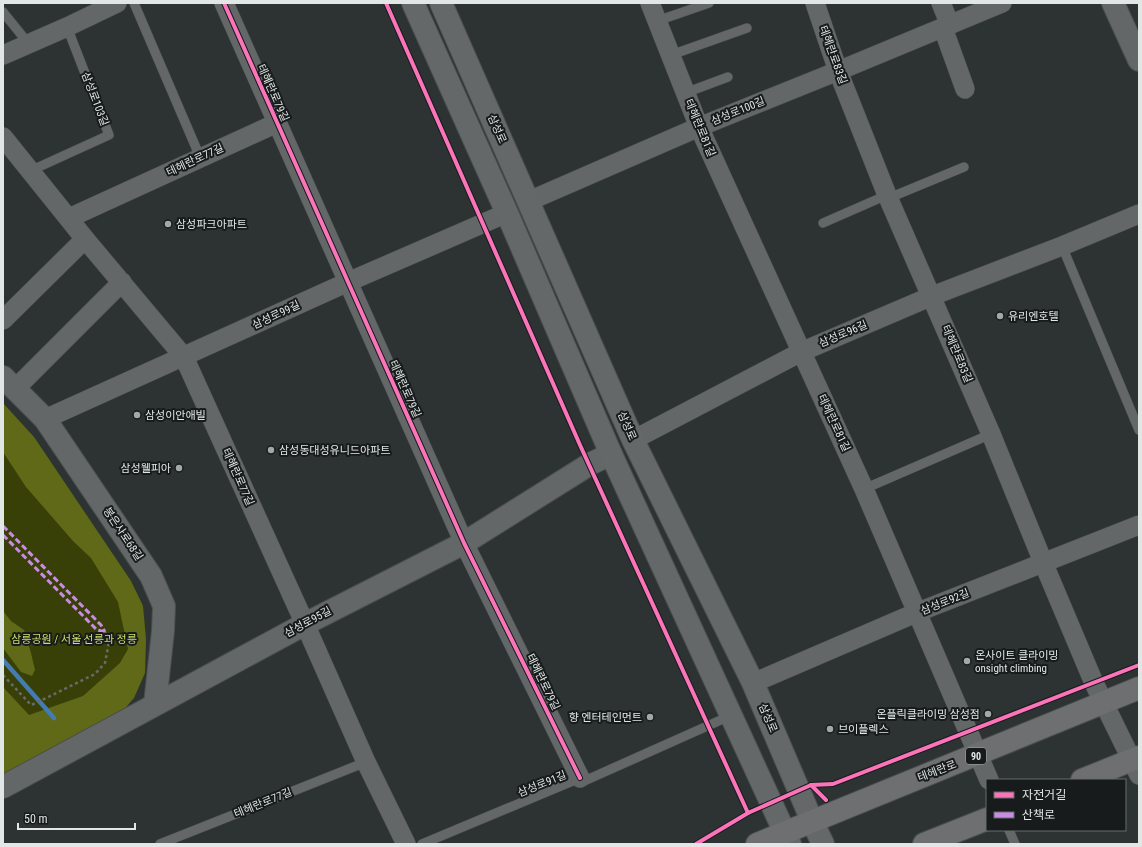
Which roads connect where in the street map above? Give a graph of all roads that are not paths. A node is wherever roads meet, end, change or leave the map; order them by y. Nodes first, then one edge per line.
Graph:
1 (118, 3) edge
2 (134, 3) edge
3 (224, 3) edge
4 (414, 3) edge
5 (441, 3) edge
6 (650, 3) edge
7 (709, 3) edge
8 (815, 3) edge
9 (941, 3) edge
10 (1002, 3) edge
11 (1112, 3) edge
12 (93, 8) edge
13 (3, 12) edge
14 (657, 22) junction
15 (67, 27) junction
16 (946, 27) junction
17 (747, 28) dead end
18 (28, 43) junction
19 (3, 55) edge
20 (670, 55) junction
21 (1139, 60) edge
22 (838, 71) junction
23 (728, 77) dead end
24 (965, 89) dead end
25 (686, 93) junction
26 (276, 123) junction
27 (699, 127) junction
28 (3, 137) edge
29 (200, 157) junction
30 (964, 167) dead end
31 (30, 171) junction
32 (888, 197) junction
33 (529, 201) junction
34 (507, 213) junction
35 (1139, 214) edge
36 (69, 218) junction
37 (823, 223) dead end
38 (85, 239) junction
39 (1062, 246) junction
40 (122, 282) junction
41 (348, 282) junction
42 (932, 296) junction
43 (3, 320) edge
44 (801, 352) junction
45 (184, 357) junction
46 (9, 383) edge
47 (45, 419) junction
48 (1139, 430) edge
49 (991, 434) junction
50 (633, 440) junction
51 (611, 454) junction
52 (864, 489) junction
53 (1139, 525) edge
54 (464, 543) junction
55 (1043, 562) junction
56 (918, 612) junction
57 (305, 624) junction
58 (753, 683) junction
59 (1139, 688) edge
60 (155, 704) junction
61 (1104, 704) junction
62 (732, 716) junction
63 (978, 755) junction
64 (366, 762) junction
65 (1137, 764) edge
66 (580, 778) junction
67 (989, 779) edge
68 (1085, 779) edge
69 (3, 787) edge
70 (986, 819) edge
71 (812, 821) junction
72 (1009, 831) edge
73 (787, 839) edge
74 (160, 844) edge
75 (406, 844) edge
76 (422, 844) edge
77 (757, 844) edge
78 (823, 844) edge
79 (924, 844) edge
80 (1015, 844) edge

1 - 12 street
2 - 29 lane
3 - 26 street, 테헤란로79길
4 - 34 main road
5 - 33 main road, 삼성로
6 - 14 street, 테헤란로81길
7 - 14 lane
8 - 22 street, 테헤란로83길
9 - 16 street
10 - 16 street, 삼성로100길
11 - 21 street
12 - 15 street
13 - 18 lane
14 - 20 street, 테헤란로81길
15 - 18 street
15 - 31 lane, 삼성로103길
16 - 22 street, 삼성로100길
16 - 24 street
17 - 20 lane
18 - 19 street
20 - 25 street, 테헤란로81길
22 - 27 street, 삼성로100길
22 - 32 street, 테헤란로83길
23 - 25 lane, 테헤란로81길
25 - 27 street, 테헤란로81길
26 - 29 street, 테헤란로77길
26 - 41 street, 테헤란로79길
27 - 33 street, 삼성로100길
27 - 44 street, 테헤란로81길
28 - 31 street, 테헤란로77길
29 - 36 street, 테헤란로77길
30 - 32 lane
31 - 36 street, 테헤란로77길
32 - 37 lane
32 - 42 street, 테헤란로83길
33 - 50 main road, 삼성로
34 - 41 street, 삼성로99길
34 - 51 main road
35 - 39 street, 삼성로96길
36 - 38 street, 테헤란로77길
38 - 40 street, 테헤란로77길
38 - 43 street
39 - 42 street, 삼성로96길
39 - 48 lane
40 - 45 street, 테헤란로77길
40 - 46 street, 봉은사로68길
41 - 45 street, 삼성로99길
41 - 54 street, 테헤란로79길
42 - 44 street, 삼성로96길
42 - 49 street, 테헤란로83길
44 - 50 street, 삼성로96길
44 - 52 street, 테헤란로81길
45 - 47 street, 삼성로99길
45 - 57 street, 테헤란로77길
46 - 47 street, 봉은사로68길
47 - 60 street, 봉은사로68길
49 - 52 lane
49 - 55 street, 테헤란로83길
50 - 58 main road, 삼성로
51 - 54 street, 삼성로95길
51 - 62 main road
52 - 56 street, 테헤란로81길
53 - 55 street, 삼성로92길
54 - 57 street, 삼성로95길
54 - 66 street, 테헤란로79길
55 - 56 street, 삼성로92길
55 - 61 street, 테헤란로83길
56 - 58 street, 삼성로92길
56 - 63 street, 테헤란로81길
57 - 60 street, 삼성로95길
57 - 64 street, 테헤란로77길
58 - 71 main road, 삼성로
59 - 61 main road, 테헤란로 / 90
60 - 69 street, 삼성로95길
61 - 63 main road, 테헤란로 / 90
61 - 65 street, 테헤란로83길
62 - 66 lane, 삼성로91길
62 - 73 main road
63 - 67 street, 테헤란로81길
63 - 71 main road, 테헤란로 / 90
64 - 74 lane, 테헤란로77길
64 - 75 street, 테헤란로77길
65 - 68 main road
66 - 76 lane, 삼성로91길
70 - 79 main road
71 - 73 main road, 테헤란로 / 90
71 - 78 main road, 삼성로
72 - 80 lane
73 - 77 main road, 테헤란로 / 90

